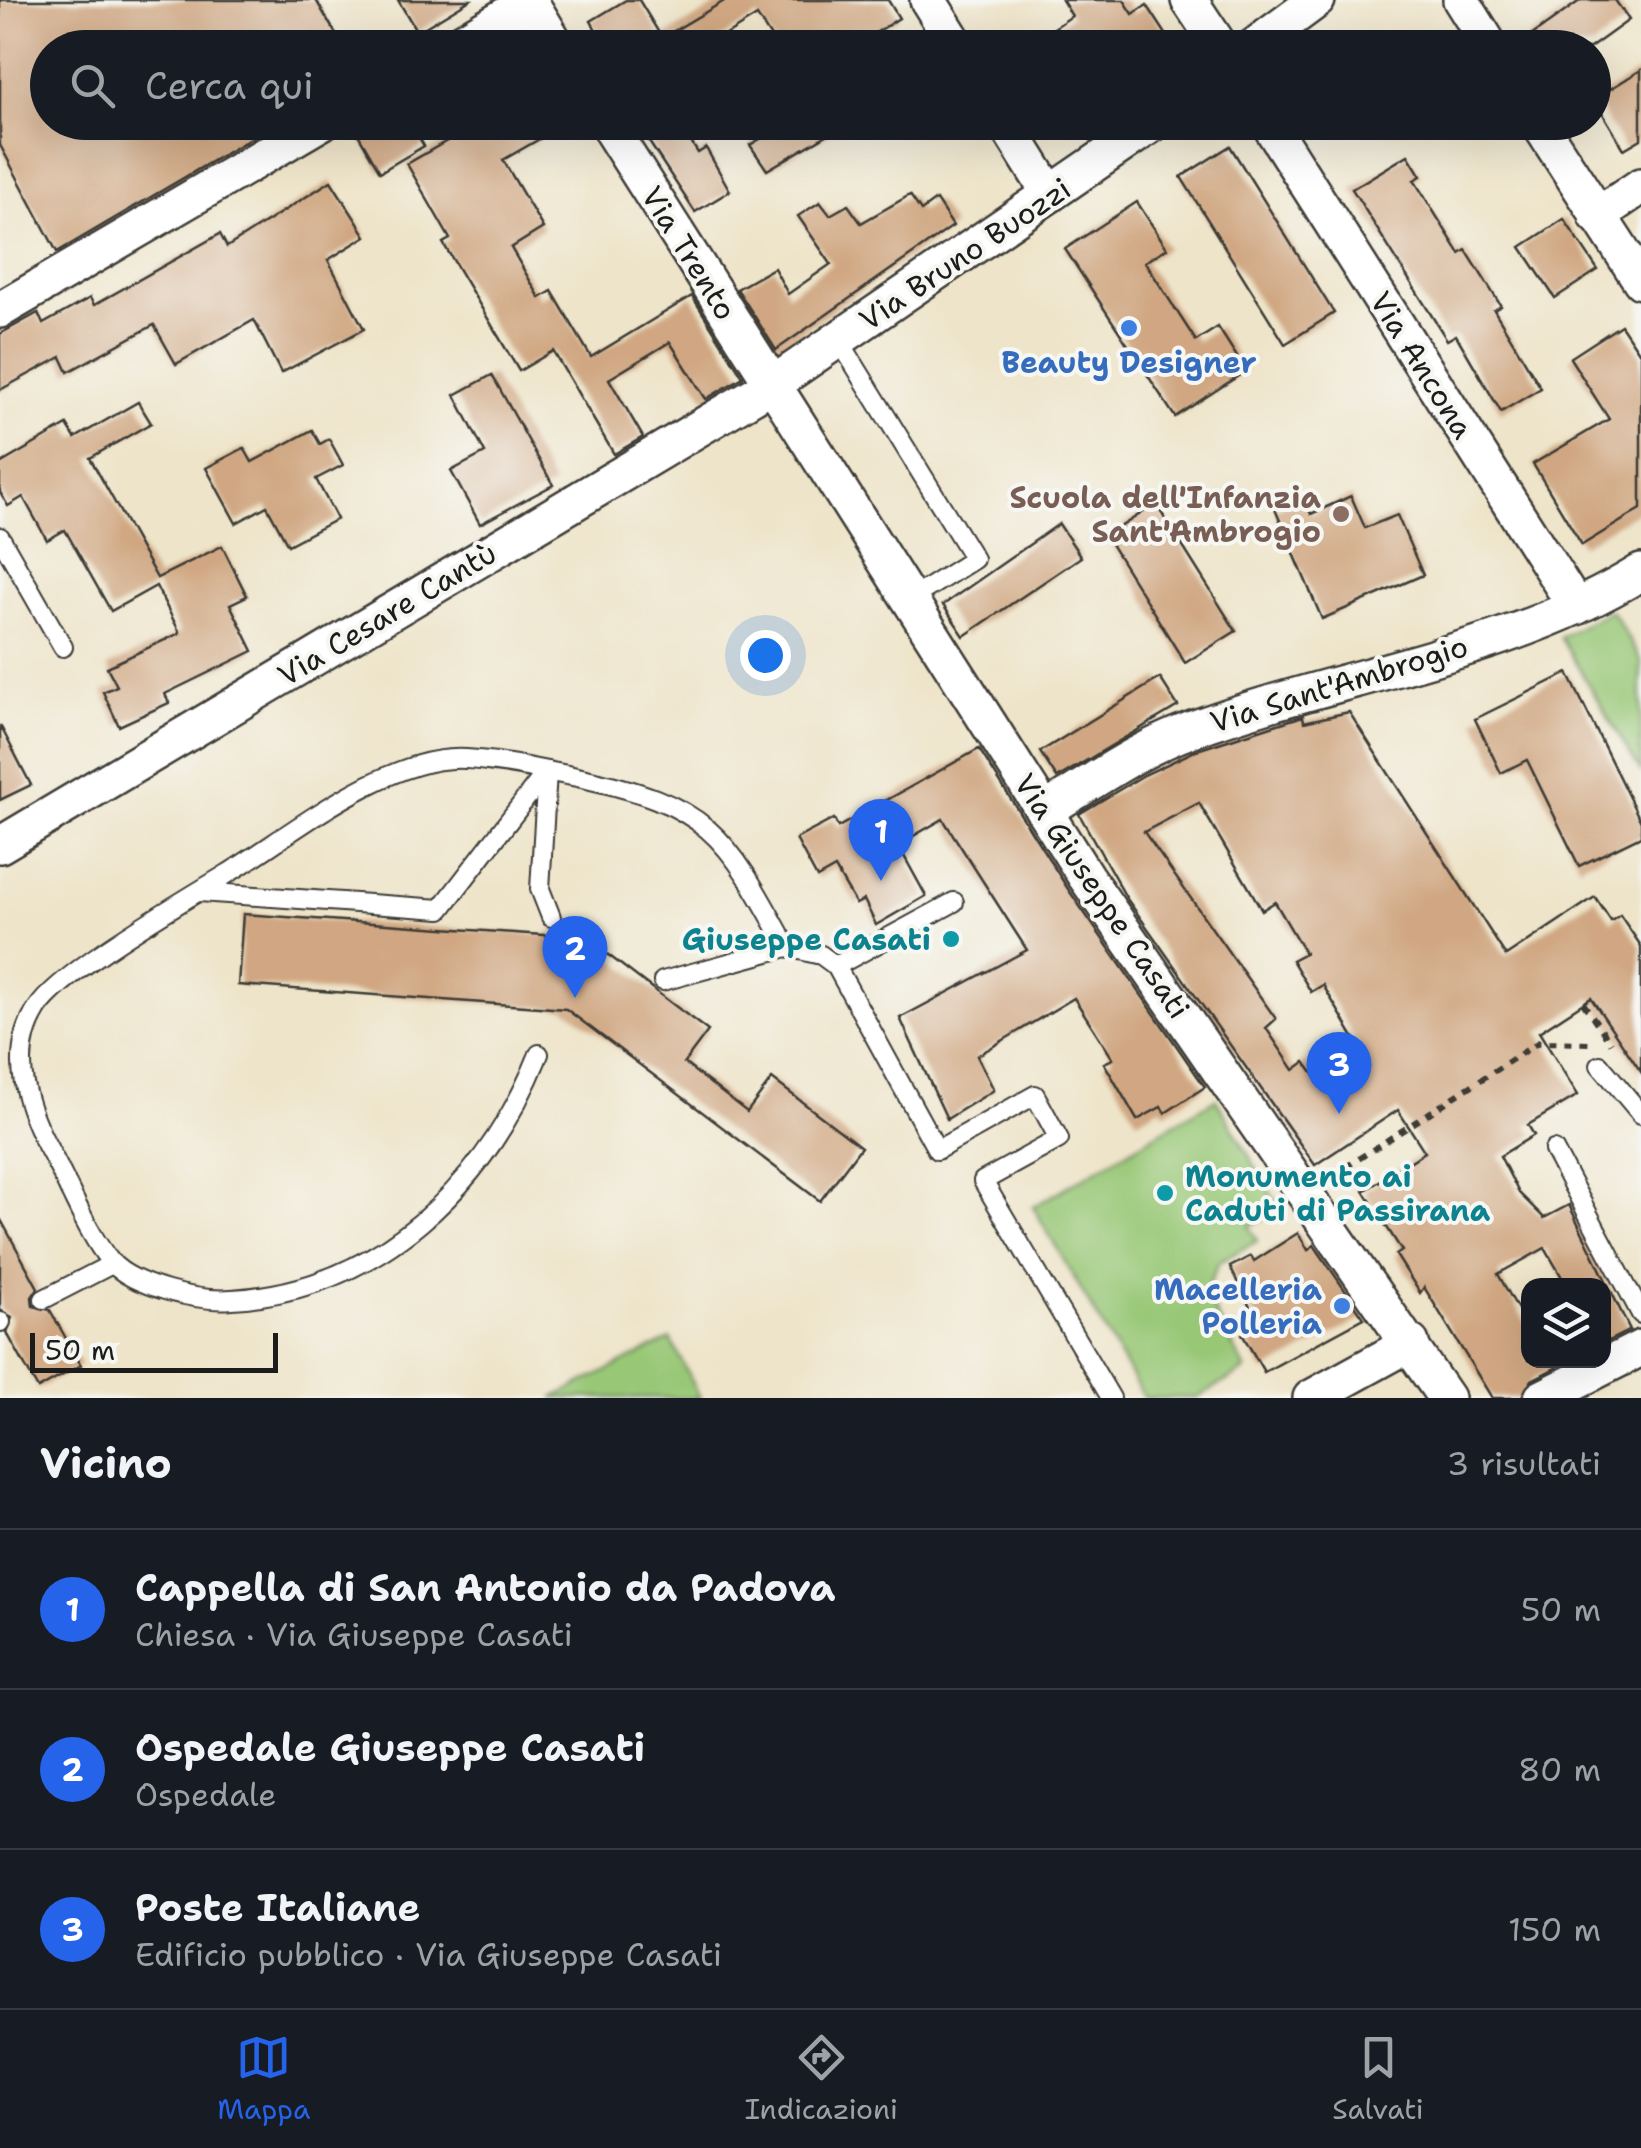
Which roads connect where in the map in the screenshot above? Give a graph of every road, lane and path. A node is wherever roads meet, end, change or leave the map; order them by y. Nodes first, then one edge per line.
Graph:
1 (928, 0) edge
2 (1189, 0) edge
3 (1317, 0) edge
4 (1460, 0) edge
5 (535, 2) edge
6 (484, 30) edge
7 (549, 30) edge
8 (947, 30) edge
9 (1209, 30) edge
10 (1276, 30) edge
11 (1479, 30) edge
12 (291, 140) edge
13 (617, 140) edge
14 (1016, 140) edge
15 (1129, 140) edge
16 (1279, 140) edge
17 (1549, 140) edge
18 (1641, 186) edge
19 (1050, 194) junction
20 (1597, 216) junction
21 (1641, 281) edge
22 (0, 310) edge
23 (838, 340) junction
24 (773, 384) junction
25 (0, 537) edge
26 (1641, 572) edge
27 (912, 598) junction
28 (1576, 607) junction
29 (64, 647) dead end
30 (547, 771) junction
31 (1044, 811) junction
32 (0, 845) edge
33 (198, 892) junction
34 (954, 902) dead end
35 (550, 917) dead end
36 (787, 947) junction
37 (836, 966) junction
38 (663, 981) dead end
39 (1584, 1003) dead end
40 (539, 1054) dead end
41 (1600, 1065) dead end
42 (1641, 1114) edge
43 (1554, 1150) dead end
44 (1306, 1193) junction
45 (112, 1264) junction
46 (44, 1299) dead end
47 (1641, 1314) edge
48 (1412, 1344) junction
49 (1641, 1348) edge
50 (1111, 1398) edge
51 (1312, 1398) edge
52 (1446, 1398) edge
53 (1542, 1398) edge

1 - 8 street
2 - 9 street
3 - 10 street
4 - 11 street
5 - 6 street
5 - 7 street
12 - 22 street
13 - 24 street, Via Trento
14 - 19 street
15 - 19 street, Via Bruno Buozzi
16 - 28 street, Via Ancona
17 - 20 street
18 - 20 street
19 - 23 street, Via Bruno Buozzi
20 - 21 street
23 - 24 street, Via Bruno Buozzi
23 - 27 lane
24 - 27 street, Via Giuseppe Casati
24 - 32 street, Via Cesare Cantù
25 - 29 lane
26 - 28 street, Via Sant'Ambrogio
27 - 31 street, Via Giuseppe Casati
28 - 31 street, Via Sant'Ambrogio
30 - 33 lane
30 - 33 lane
30 - 35 lane
30 - 36 lane
31 - 44 street, Via Giuseppe Casati
33 - 45 lane
34 - 37 lane
36 - 37 lane
36 - 38 lane
37 - 50 lane
39 - 44 path
40 - 45 lane
41 - 42 lane
43 - 47 lane
44 - 48 street, Via Giuseppe Casati
45 - 46 lane
48 - 51 street
48 - 52 street, Via Giuseppe Casati
49 - 53 street

